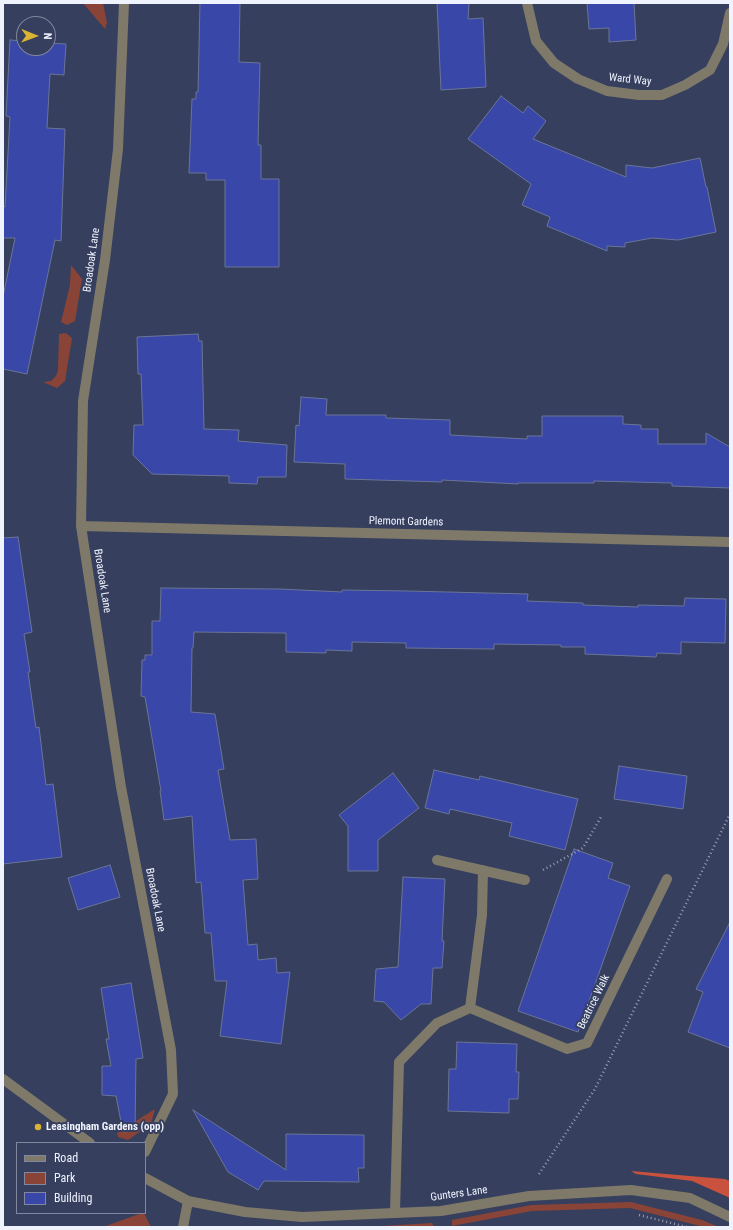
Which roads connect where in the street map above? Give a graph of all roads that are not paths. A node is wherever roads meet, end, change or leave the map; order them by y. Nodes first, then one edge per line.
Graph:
1 (124, 3) edge
2 (527, 3) edge
3 (730, 13) edge
4 (81, 526) junction
5 (730, 542) edge
6 (437, 860) dead end
7 (483, 870) junction
8 (667, 878) dead end
9 (525, 880) road end
10 (470, 1008) junction
11 (3, 1080) edge
12 (89, 1142) edge
13 (146, 1150) edge
14 (146, 1179) edge
15 (188, 1201) junction
16 (395, 1212) junction
17 (730, 1217) edge
18 (183, 1227) edge

1 - 4 street, Broadoak Lane
2 - 3 street, Ward Way
4 - 5 street, Plemont Gardens
4 - 13 street, Broadoak Lane
6 - 7 street
7 - 9 street
7 - 10 street
8 - 10 street, Beatrice Walk
10 - 16 street
11 - 12 street
14 - 15 street, Gunters Lane
15 - 16 street, Gunters Lane
15 - 18 street
16 - 17 street, Gunters Lane

